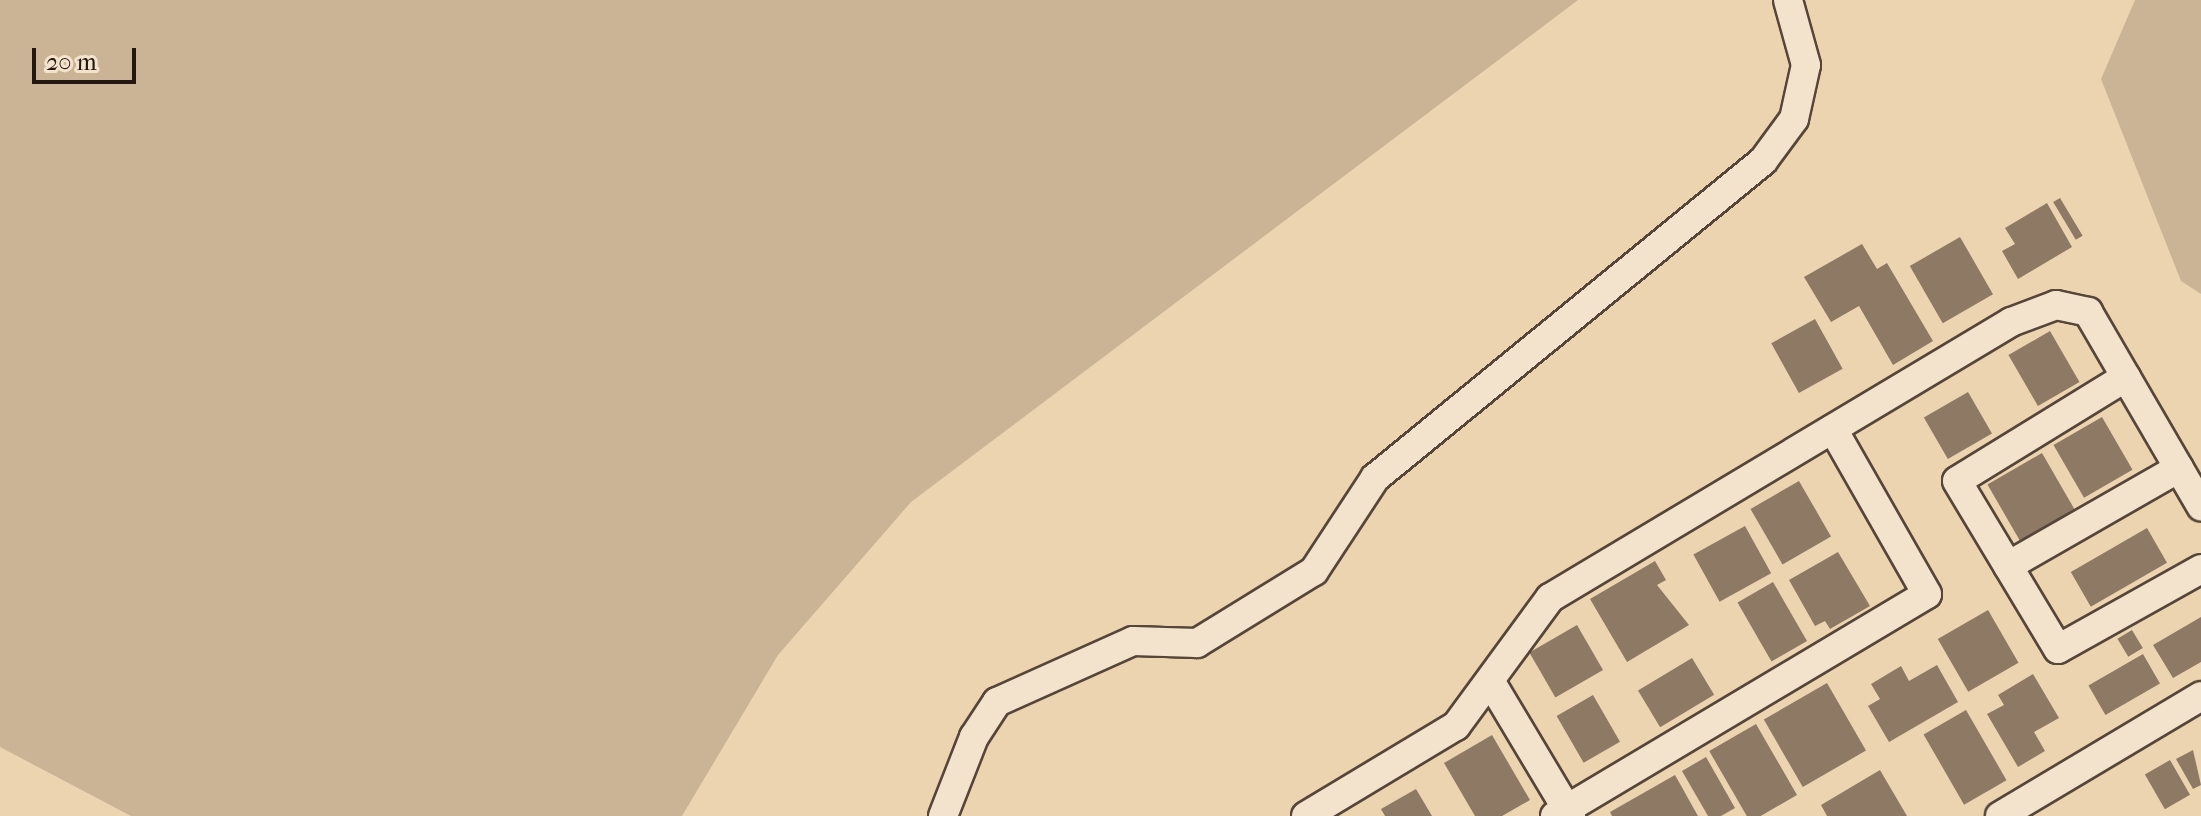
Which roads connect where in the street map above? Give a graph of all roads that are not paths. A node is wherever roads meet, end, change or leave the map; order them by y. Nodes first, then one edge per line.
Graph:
1 (1788, 0) edge
2 (2126, 377) junction
3 (1833, 429) junction
4 (2179, 468) junction
5 (2201, 506) edge
6 (2008, 566) junction
7 (2201, 569) edge
8 (1492, 684) junction
9 (2201, 696) edge
10 (1564, 814) edge
11 (943, 816) edge
12 (1306, 816) edge
13 (2000, 816) edge

1 - 11 street
2 - 3 street
2 - 4 street
2 - 6 street
3 - 8 street
3 - 10 street
4 - 5 street
4 - 6 street
6 - 7 street
8 - 10 street
8 - 12 street
9 - 13 street

